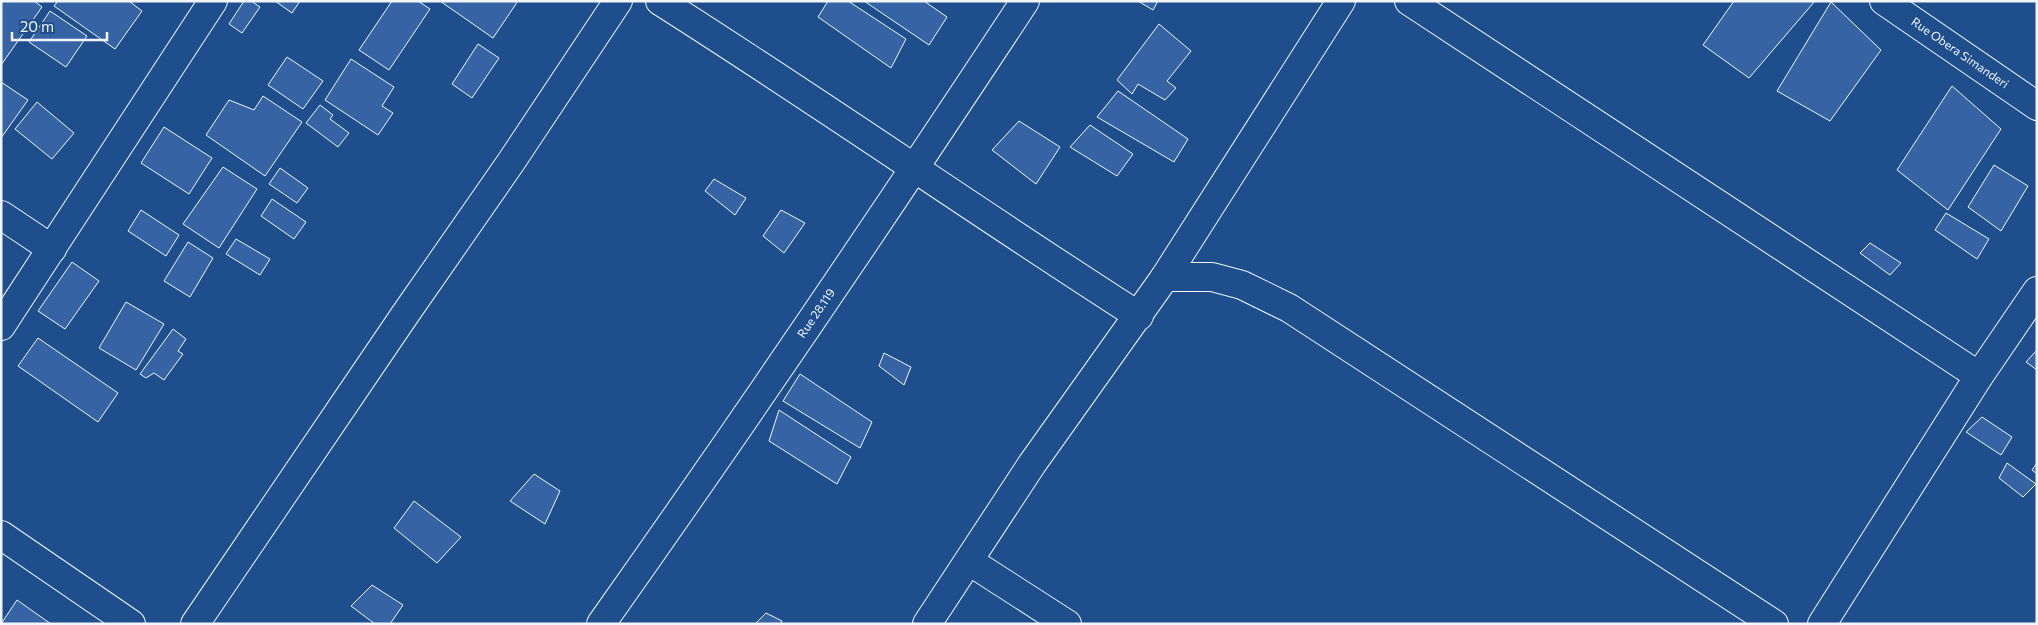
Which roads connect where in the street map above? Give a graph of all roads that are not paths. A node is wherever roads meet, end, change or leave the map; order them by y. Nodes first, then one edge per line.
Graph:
1 (213, 1) edge
2 (618, 1) edge
3 (660, 1) edge
4 (1025, 1) edge
5 (1341, 1) edge
6 (1409, 1) edge
7 (1884, 1) edge
8 (2037, 106) edge
9 (915, 168) junction
10 (1, 215) edge
11 (52, 249) junction
12 (1165, 277) junction
13 (2037, 292) edge
14 (1139, 316) junction
15 (1, 326) edge
16 (1978, 376) junction
17 (1, 535) edge
18 (969, 561) junction
19 (131, 624) edge
20 (195, 624) edge
21 (601, 624) edge
22 (927, 624) edge
23 (1067, 624) edge
24 (1774, 624) edge
25 (1822, 624) edge

1 - 11 street
2 - 20 street
3 - 9 street
4 - 9 street, Rue 28.119
5 - 12 street
6 - 16 street
7 - 8 street, Rue Obera Simanderi
9 - 14 street
9 - 21 street, Rue 28.119
10 - 11 street
11 - 15 street
12 - 14 street
12 - 24 street
13 - 16 street
14 - 18 street
16 - 25 street
17 - 19 street
18 - 22 street
18 - 23 street

